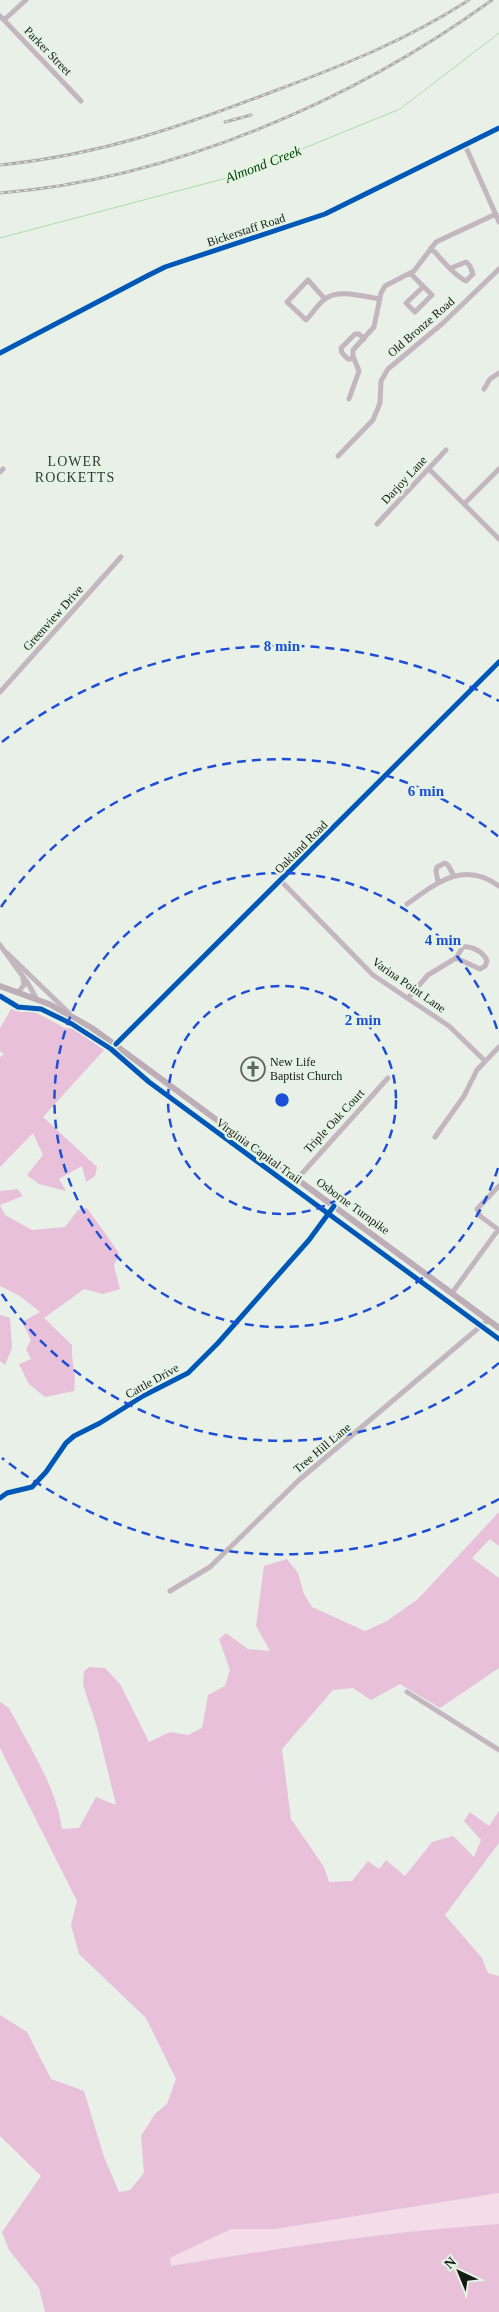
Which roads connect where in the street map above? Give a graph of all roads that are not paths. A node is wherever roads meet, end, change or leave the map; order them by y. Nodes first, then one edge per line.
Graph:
1 (26, 0) edge
2 (2, 18) edge
3 (81, 101) dead end
4 (499, 128) edge
5 (465, 145) junction
6 (496, 214) junction
7 (499, 222) edge
8 (430, 248) junction
9 (451, 268) dead end
10 (499, 269) edge
11 (410, 274) junction
12 (423, 286) junction
13 (325, 299) junction
14 (380, 299) junction
15 (364, 339) junction
16 (0, 353) edge
17 (354, 358) junction
18 (499, 373) edge
19 (484, 389) dead end
20 (349, 399) dead end
21 (446, 450) dead end
22 (338, 456) dead end
23 (429, 469) junction
24 (499, 469) edge
25 (464, 504) junction
26 (377, 524) dead end
27 (499, 539) edge
28 (121, 557) dead end
29 (499, 662) edge
30 (0, 692) edge
31 (454, 876) junction
32 (281, 881) junction
33 (438, 882) junction
34 (499, 886) edge
35 (407, 904) dead end
36 (0, 945) edge
37 (6, 953) junction
38 (456, 958) junction
39 (22, 976) junction
40 (0, 986) edge
41 (20, 992) junction
42 (409, 997) junction
43 (36, 998) junction
44 (71, 1015) junction
45 (116, 1044) junction
46 (499, 1047) edge
47 (485, 1061) junction
48 (388, 1078) dead end
49 (435, 1137) dead end
50 (297, 1179) junction
51 (499, 1186) edge
52 (334, 1206) junction
53 (499, 1230) edge
54 (452, 1293) junction
55 (488, 1320) junction
56 (499, 1328) edge
57 (0, 1498) edge
58 (170, 1590) dead end
59 (407, 1692) dead end
60 (499, 1750) edge

1 - 2 street
2 - 3 street, Parker Street
4 - 5 street, Bickerstaff Road
5 - 6 street
5 - 16 street, Bickerstaff Road
6 - 7 street
6 - 8 street
8 - 9 street
8 - 11 street
10 - 22 street, Old Bronze Road
11 - 12 street
11 - 14 street
12 - 12 street
13 - 13 street
13 - 14 street
14 - 15 street
15 - 17 street
15 - 17 street
17 - 20 street
18 - 19 street
21 - 23 street, Darjoy Lane
23 - 25 street
23 - 26 street, Darjoy Lane
24 - 25 street
25 - 27 street
28 - 30 street, Greenview Drive
29 - 32 street, Oakland Road
31 - 33 street
31 - 33 street
31 - 34 street
32 - 42 street, Varina Point Lane
32 - 45 street, Oakland Road
33 - 35 street
36 - 37 street
37 - 39 street
37 - 44 street
38 - 38 street
38 - 42 street
39 - 41 street
39 - 43 street
40 - 41 main road, Osborne Turnpike
41 - 43 main road, Osborne Turnpike
42 - 47 street, Varina Point Lane
43 - 44 main road, Osborne Turnpike
44 - 45 main road, Osborne Turnpike
45 - 50 main road, Osborne Turnpike
46 - 47 street
47 - 49 street
48 - 50 street, Triple Oak Court
50 - 52 main road, Osborne Turnpike
51 - 53 street
52 - 54 main road, Osborne Turnpike
52 - 57 street, Cattle Drive
53 - 54 street
54 - 55 main road, Osborne Turnpike
55 - 56 main road, Osborne Turnpike
55 - 58 street, Tree Hill Lane
59 - 60 street

